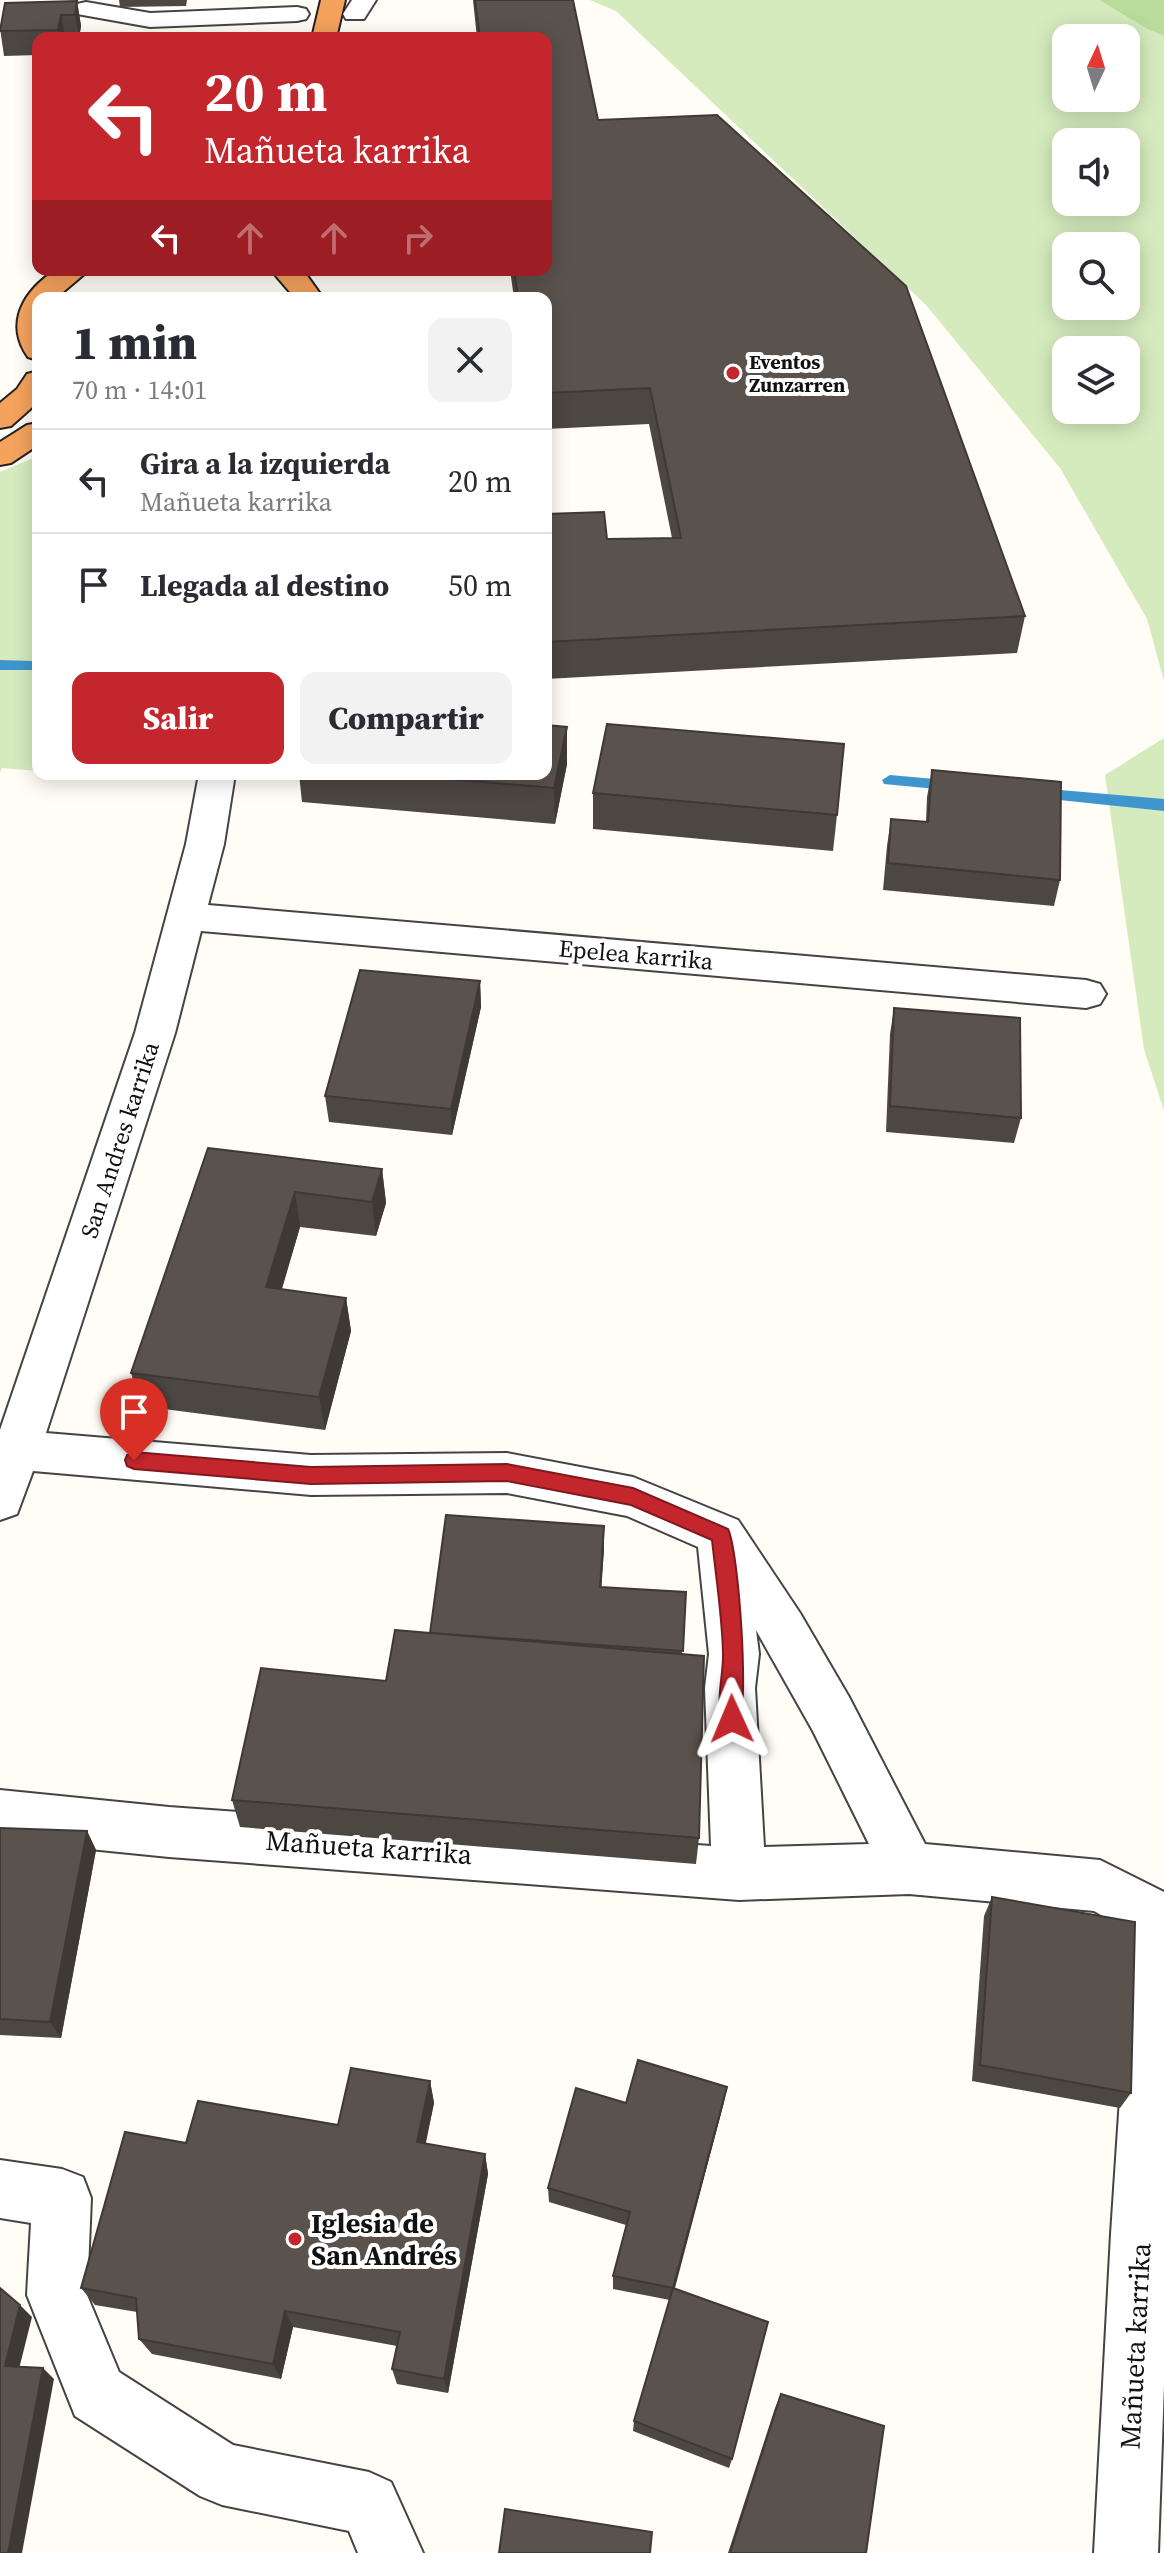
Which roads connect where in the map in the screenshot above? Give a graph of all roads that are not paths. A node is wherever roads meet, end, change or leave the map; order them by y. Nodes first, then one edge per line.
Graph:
1 (333, 0) edge
2 (358, 5) edge
3 (298, 7) edge
4 (86, 9) dead end
5 (291, 32) edge
6 (325, 32) edge
7 (351, 32) edge
8 (66, 276) edge
9 (293, 276) edge
10 (46, 292) edge
11 (305, 292) edge
12 (32, 313) edge
13 (32, 338) edge
14 (32, 389) edge
15 (0, 419) edge
16 (216, 780) edge
17 (186, 916) junction
18 (1086, 994) dead end
19 (17, 1450) junction
20 (0, 1500) edge
21 (721, 1535) junction
22 (0, 1815) edge
23 (909, 1868) junction
24 (739, 1874) junction
25 (0, 2189) edge
26 (391, 2553) edge
27 (1126, 2553) edge

1 - 6 highway
2 - 7 highway
3 - 4 street
3 - 5 street
8 - 10 highway
9 - 11 highway
12 - 13 highway
14 - 15 highway
16 - 17 street, San Andres karrika
17 - 18 street, Epelea karrika
17 - 19 street, San Andres karrika
19 - 20 street, San Andres karrika
19 - 21 street
21 - 23 street
21 - 24 street
22 - 24 street, Mañueta karrika
23 - 24 street, Mañueta karrika
23 - 27 street, Mañueta karrika
25 - 26 street

